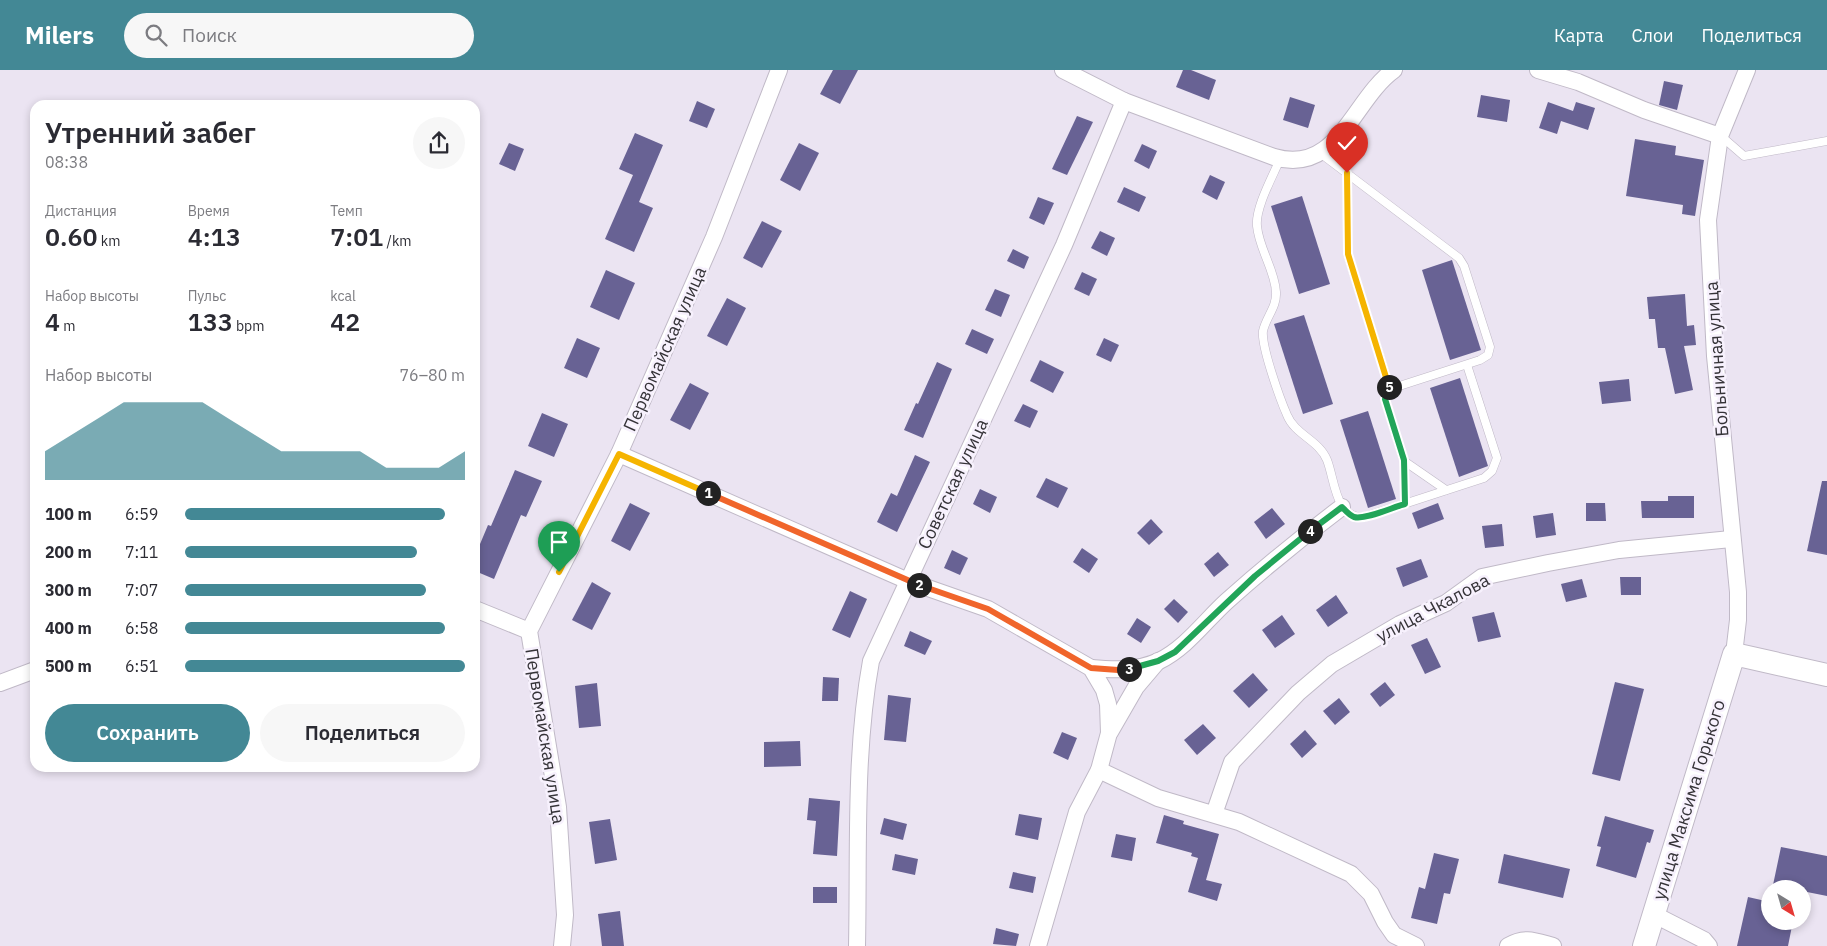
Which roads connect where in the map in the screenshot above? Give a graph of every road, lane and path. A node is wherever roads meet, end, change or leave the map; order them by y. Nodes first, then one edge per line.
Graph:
1 (779, 70) edge
2 (1062, 70) edge
3 (1394, 70) edge
4 (1538, 70) edge
5 (1747, 70) edge
6 (1124, 101) junction
7 (1720, 136) junction
8 (1827, 141) edge
9 (1320, 153) junction
10 (1280, 159) junction
11 (1347, 173) junction
12 (1467, 364) junction
13 (1390, 389) junction
14 (619, 454) junction
15 (1404, 460) junction
16 (1446, 490) junction
17 (1405, 504) junction
18 (1342, 507) junction
19 (1731, 539) junction
20 (908, 581) junction
21 (480, 611) edge
22 (529, 631) junction
23 (1734, 654) junction
24 (1158, 661) junction
25 (1091, 668) junction
26 (30, 672) edge
27 (1827, 674) edge
28 (0, 683) edge
29 (1109, 733) junction
30 (1099, 770) junction
31 (1214, 814) junction
32 (1653, 914) junction
33 (562, 946) edge
34 (857, 946) edge
35 (1038, 946) edge
36 (1416, 946) edge
37 (1508, 946) edge
38 (1553, 946) edge
39 (1644, 946) edge
40 (1709, 946) edge

1 - 14 street, Первомайская улица
2 - 6 street
3 - 9 street
4 - 7 street
5 - 7 street, Больничная улица
6 - 10 street
6 - 20 street, Советская улица
7 - 8 lane
7 - 19 street, Больничная улица
9 - 10 street
9 - 11 lane
10 - 18 lane
11 - 12 lane
11 - 13 lane
12 - 13 lane
12 - 16 lane
13 - 15 lane
14 - 20 street
14 - 22 street, Первомайская улица
15 - 16 lane
15 - 17 lane
16 - 17 lane
17 - 18 lane
18 - 24 street
19 - 23 street, Больничная улица
19 - 31 street, улица Чкалова
20 - 25 street
20 - 34 street, Советская улица
21 - 22 street
22 - 33 street, Первомайская улица
23 - 27 street
23 - 32 street, улица Максима Горького
24 - 25 street
24 - 29 street
25 - 29 street
26 - 28 street
29 - 30 street
30 - 31 street
30 - 35 street
31 - 36 street
32 - 39 street, улица Максима Горького
32 - 40 street
37 - 38 street

